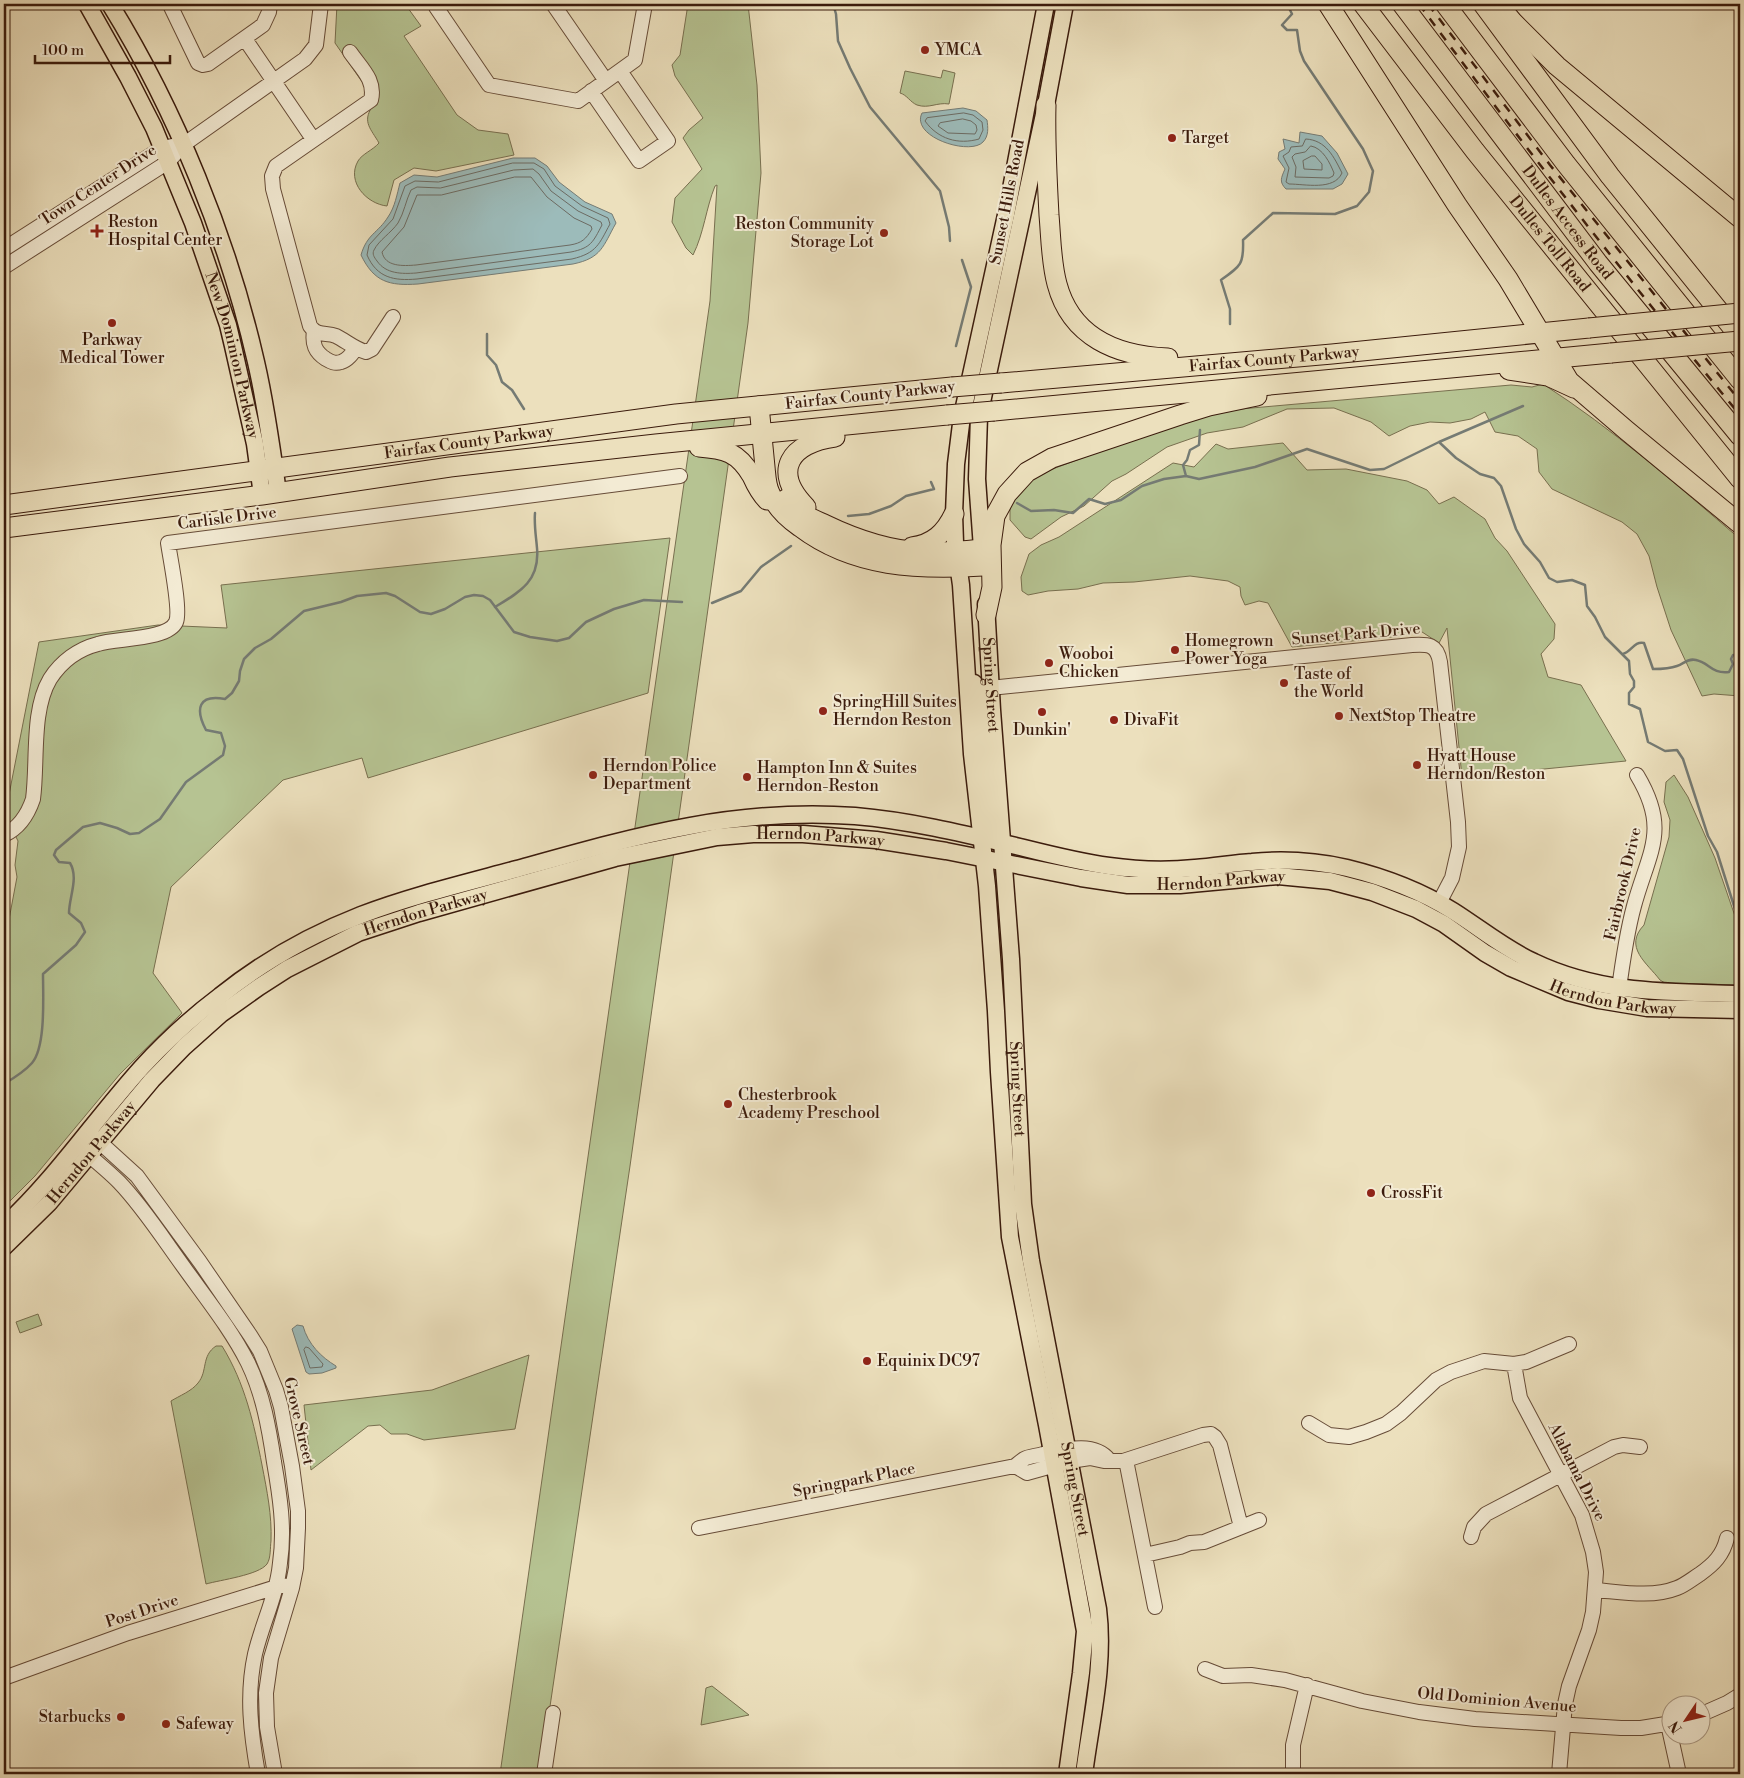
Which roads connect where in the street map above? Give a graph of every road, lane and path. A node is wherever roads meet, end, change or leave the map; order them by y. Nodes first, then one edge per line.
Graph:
1 (87, 4) edge
2 (110, 4) edge
3 (172, 4) edge
4 (270, 4) edge
5 (321, 4) edge
6 (440, 4) edge
7 (553, 4) edge
8 (645, 4) edge
9 (1046, 4) edge
10 (1065, 4) edge
11 (1328, 4) edge
12 (1363, 4) edge
13 (1402, 4) edge
14 (1445, 4) edge
15 (1482, 4) edge
16 (1498, 4) edge
17 (244, 39) junction
18 (350, 52) dead end
19 (620, 71) junction
20 (606, 81) junction
21 (274, 82) junction
22 (591, 91) junction
23 (1046, 105) junction
24 (313, 139) junction
25 (183, 145) junction
26 (166, 155) junction
27 (1740, 218) edge
28 (4, 250) edge
29 (4, 267) edge
30 (1740, 313) edge
31 (393, 317) dead end
32 (314, 332) junction
33 (1540, 332) junction
34 (1740, 337) edge
35 (1740, 341) edge
36 (356, 348) junction
37 (1555, 358) junction
38 (1234, 362) junction
39 (1471, 366) junction
40 (1339, 378) junction
41 (1740, 380) edge
42 (1580, 391) junction
43 (959, 393) junction
44 (988, 404) junction
45 (765, 406) junction
46 (898, 420) junction
47 (768, 433) junction
48 (1740, 436) edge
49 (656, 444) junction
50 (680, 476) dead end
51 (1740, 479) edge
52 (267, 481) junction
53 (123, 489) junction
54 (4, 495) edge
55 (4, 505) edge
56 (777, 507) junction
57 (124, 513) junction
58 (954, 514) junction
59 (40, 523) junction
60 (1740, 524) edge
61 (825, 525) junction
62 (4, 528) edge
63 (4, 537) edge
64 (897, 549) junction
65 (982, 558) junction
66 (957, 559) junction
67 (986, 615) junction
68 (990, 688) junction
69 (1637, 775) dead end
70 (4, 835) edge
71 (992, 840) junction
72 (994, 860) junction
73 (1439, 903) junction
74 (1740, 994) edge
75 (1618, 996) junction
76 (1740, 1010) edge
77 (95, 1137) junction
78 (83, 1151) junction
79 (4, 1226) edge
80 (4, 1247) edge
81 (1569, 1344) dead end
82 (1514, 1364) junction
83 (1309, 1424) dead end
84 (1640, 1447) dead end
85 (1069, 1455) junction
86 (1052, 1459) junction
87 (1126, 1460) junction
88 (1560, 1475) junction
89 (1259, 1520) dead end
90 (1242, 1527) junction
91 (699, 1528) dead end
92 (1471, 1537) dead end
93 (1727, 1538) dead end
94 (1145, 1555) junction
95 (293, 1582) junction
96 (275, 1586) junction
97 (1596, 1590) junction
98 (1155, 1607) dead end
99 (1204, 1669) dead end
100 (4, 1678) edge
101 (1307, 1685) junction
102 (1740, 1695) edge
103 (1712, 1709) edge
104 (553, 1713) dead end
105 (1562, 1724) junction
106 (1662, 1724) edge
107 (1674, 1746) edge
108 (258, 1774) edge
109 (275, 1774) edge
110 (544, 1774) edge
111 (1068, 1774) edge
112 (1084, 1774) edge
113 (1293, 1774) edge
114 (1559, 1774) edge
115 (1679, 1774) edge

1 - 26 main road, New Dominion Parkway
2 - 25 main road, New Dominion Parkway
3 - 17 street
4 - 17 street
5 - 21 street, Town Center Drive
6 - 22 street
7 - 20 street
8 - 19 street
9 - 43 main road, Sunset Hills Road
10 - 23 main road, Sunset Hills Road
11 - 33 highway
12 - 51 highway, Dulles Toll Road
13 - 48 highway, Dulles Access Road
14 - 41 highway
15 - 34 highway
16 - 27 highway
17 - 21 street
18 - 24 street
19 - 20 street
19 - 22 street
20 - 22 street
21 - 24 street
21 - 25 street, Town Center Drive
23 - 38 highway
23 - 44 main road, Sunset Hills Road
24 - 32 street
25 - 26 street, Town Center Drive
25 - 52 main road, New Dominion Parkway
26 - 28 street, Town Center Drive
26 - 29 street, Town Center Drive
26 - 52 main road, New Dominion Parkway
30 - 33 highway, Fairfax County Parkway, bridge
31 - 36 street
32 - 36 street
32 - 36 street
33 - 37 highway
33 - 38 highway, Fairfax County Parkway
35 - 37 highway, Fairfax County Parkway, bridge
37 - 39 highway, Fairfax County Parkway
37 - 42 highway
38 - 43 highway, Fairfax County Parkway, bridge
39 - 40 highway, Fairfax County Parkway
39 - 42 highway
40 - 44 highway, Fairfax County Parkway
40 - 67 highway
42 - 60 highway
43 - 45 highway, Fairfax County Parkway
43 - 58 main road, Spring Street
44 - 46 highway, Fairfax County Parkway, bridge
44 - 65 main road, Spring Street
45 - 47 highway
45 - 52 highway, Fairfax County Parkway
46 - 47 highway, Fairfax County Parkway
46 - 61 highway
47 - 49 highway, Fairfax County Parkway
47 - 56 highway
47 - 61 highway
49 - 52 highway, Fairfax County Parkway
49 - 56 highway
50 - 70 street, Carlisle Drive
52 - 53 highway, Fairfax County Parkway
52 - 57 highway, Fairfax County Parkway
52 - 59 highway
53 - 54 highway
53 - 55 highway, Fairfax County Parkway
56 - 66 highway
57 - 59 highway, Fairfax County Parkway
57 - 63 highway
58 - 64 highway
58 - 66 main road, Spring Street
59 - 62 highway, Fairfax County Parkway
61 - 64 highway
64 - 66 highway
65 - 66 highway
65 - 67 main road, Spring Street
66 - 71 main road, Spring Street
67 - 68 main road, Spring Street
68 - 71 main road, Spring Street
68 - 73 street, Sunset Park Drive
69 - 75 street, Fairbrook Drive
71 - 72 main road, Spring Street
71 - 72 main road, Spring Street
71 - 73 main road, Herndon Parkway
71 - 77 main road, Herndon Parkway
72 - 75 main road, Herndon Parkway
72 - 77 main road, Herndon Parkway
72 - 85 main road, Spring Street
72 - 86 main road, Spring Street
73 - 75 main road, Herndon Parkway
74 - 75 main road, Herndon Parkway
75 - 76 main road, Herndon Parkway
77 - 78 main road, Herndon Parkway
77 - 95 street, Grove Street
78 - 79 main road, Herndon Parkway
78 - 80 main road, Herndon Parkway
78 - 96 street, Grove Street
81 - 82 street
82 - 83 street
82 - 88 street, Alabama Drive
84 - 88 street
85 - 86 street, Springpark Place
85 - 87 street, Springpark Place
85 - 112 main road, Spring Street
86 - 91 street, Springpark Place
86 - 111 main road, Spring Street
87 - 90 street, Springpark Place
87 - 94 street
88 - 92 street
88 - 97 street, Alabama Drive
89 - 90 street
90 - 94 street
93 - 97 street
94 - 98 street
95 - 96 street, Post Drive
95 - 109 street, Grove Street
96 - 100 street, Post Drive
96 - 108 street, Grove Street
97 - 105 street, Alabama Drive
99 - 101 street, Old Dominion Avenue
101 - 105 street, Old Dominion Avenue
101 - 113 street
102 - 103 street
104 - 110 street
105 - 106 street, Old Dominion Avenue
105 - 114 street, Alabama Drive
107 - 115 street

